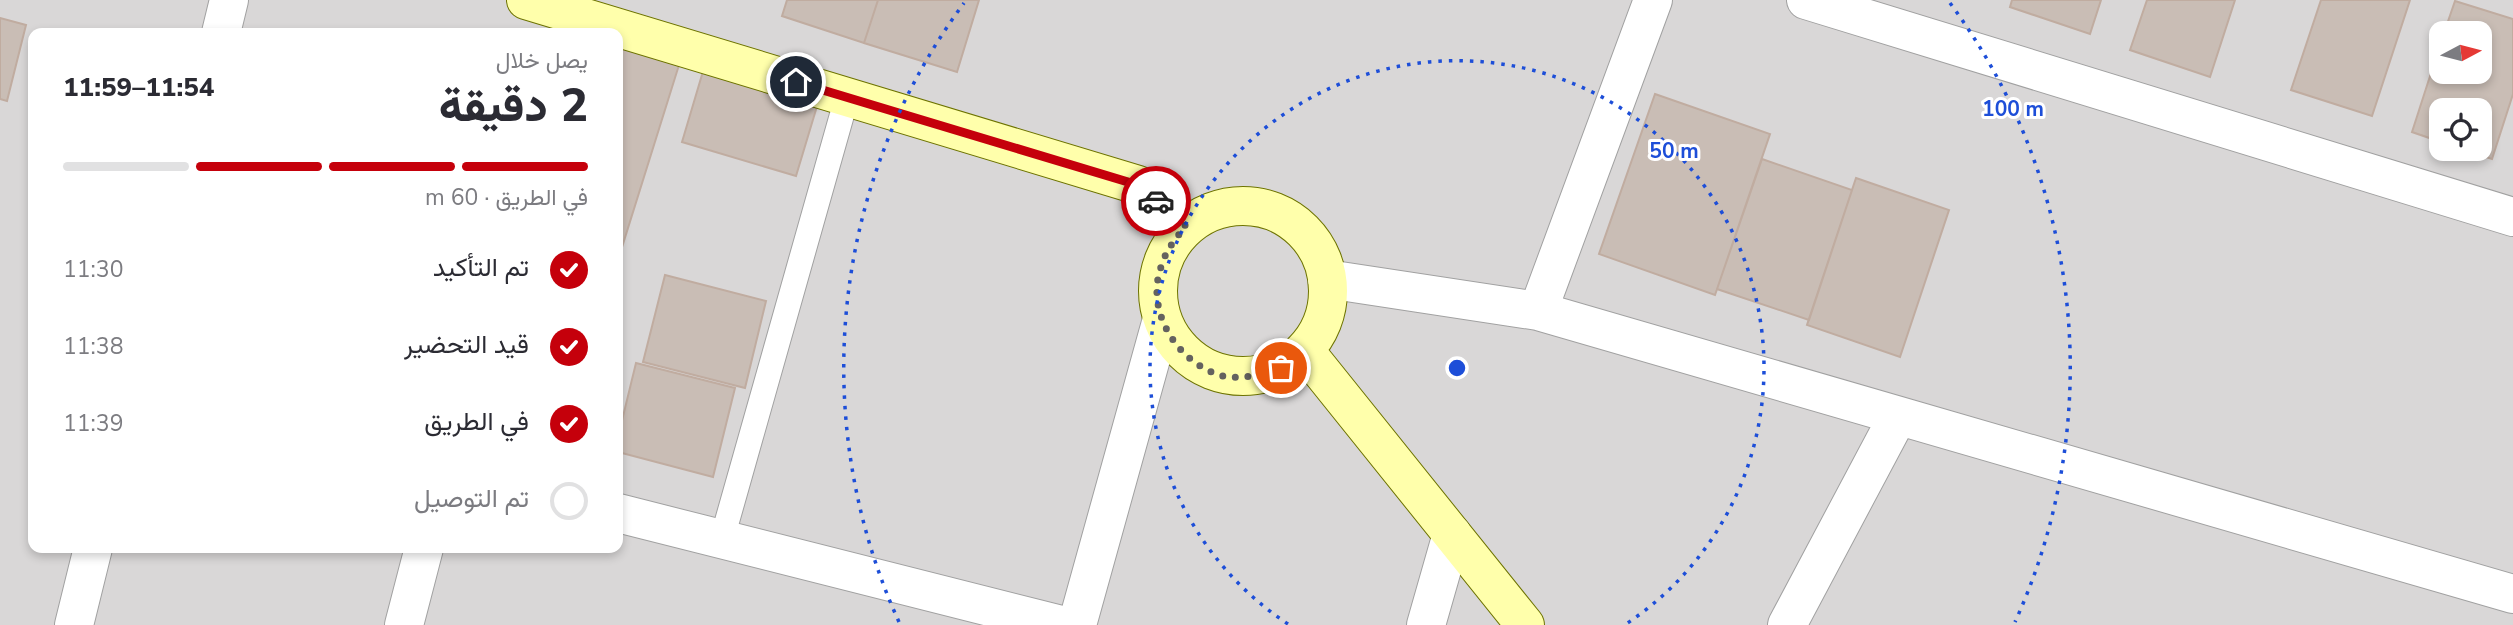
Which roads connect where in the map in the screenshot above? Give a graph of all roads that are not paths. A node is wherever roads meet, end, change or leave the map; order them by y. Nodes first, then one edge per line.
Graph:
1 (229, 0) edge
2 (526, 0) edge
3 (1653, 0) edge
4 (1806, 0) edge
5 (566, 15) edge
6 (222, 28) edge
7 (611, 28) edge
8 (623, 32) edge
9 (847, 97) junction
10 (2513, 217) edge
11 (1186, 226) junction
12 (1327, 279) junction
13 (1538, 311) junction
14 (1161, 319) junction
15 (1305, 351) junction
16 (1898, 416) junction
17 (623, 514) edge
18 (1452, 534) junction
19 (722, 539) junction
20 (92, 553) edge
21 (423, 553) edge
22 (2513, 594) edge
23 (1798, 620) edge
24 (74, 625) edge
25 (404, 625) edge
26 (1061, 625) edge
27 (1077, 625) edge
28 (1426, 625) edge
29 (1525, 625) edge

1 - 6 street
2 - 5 street
3 - 13 street
4 - 10 street
5 - 7 street
8 - 9 street
9 - 11 street
9 - 19 lane
11 - 12 street
11 - 14 street
12 - 13 street
12 - 15 street
13 - 16 street
14 - 15 street
14 - 27 street
15 - 18 street
16 - 22 street
16 - 23 street
17 - 19 street
18 - 28 street
18 - 29 street
19 - 26 street
20 - 24 street
21 - 25 street

